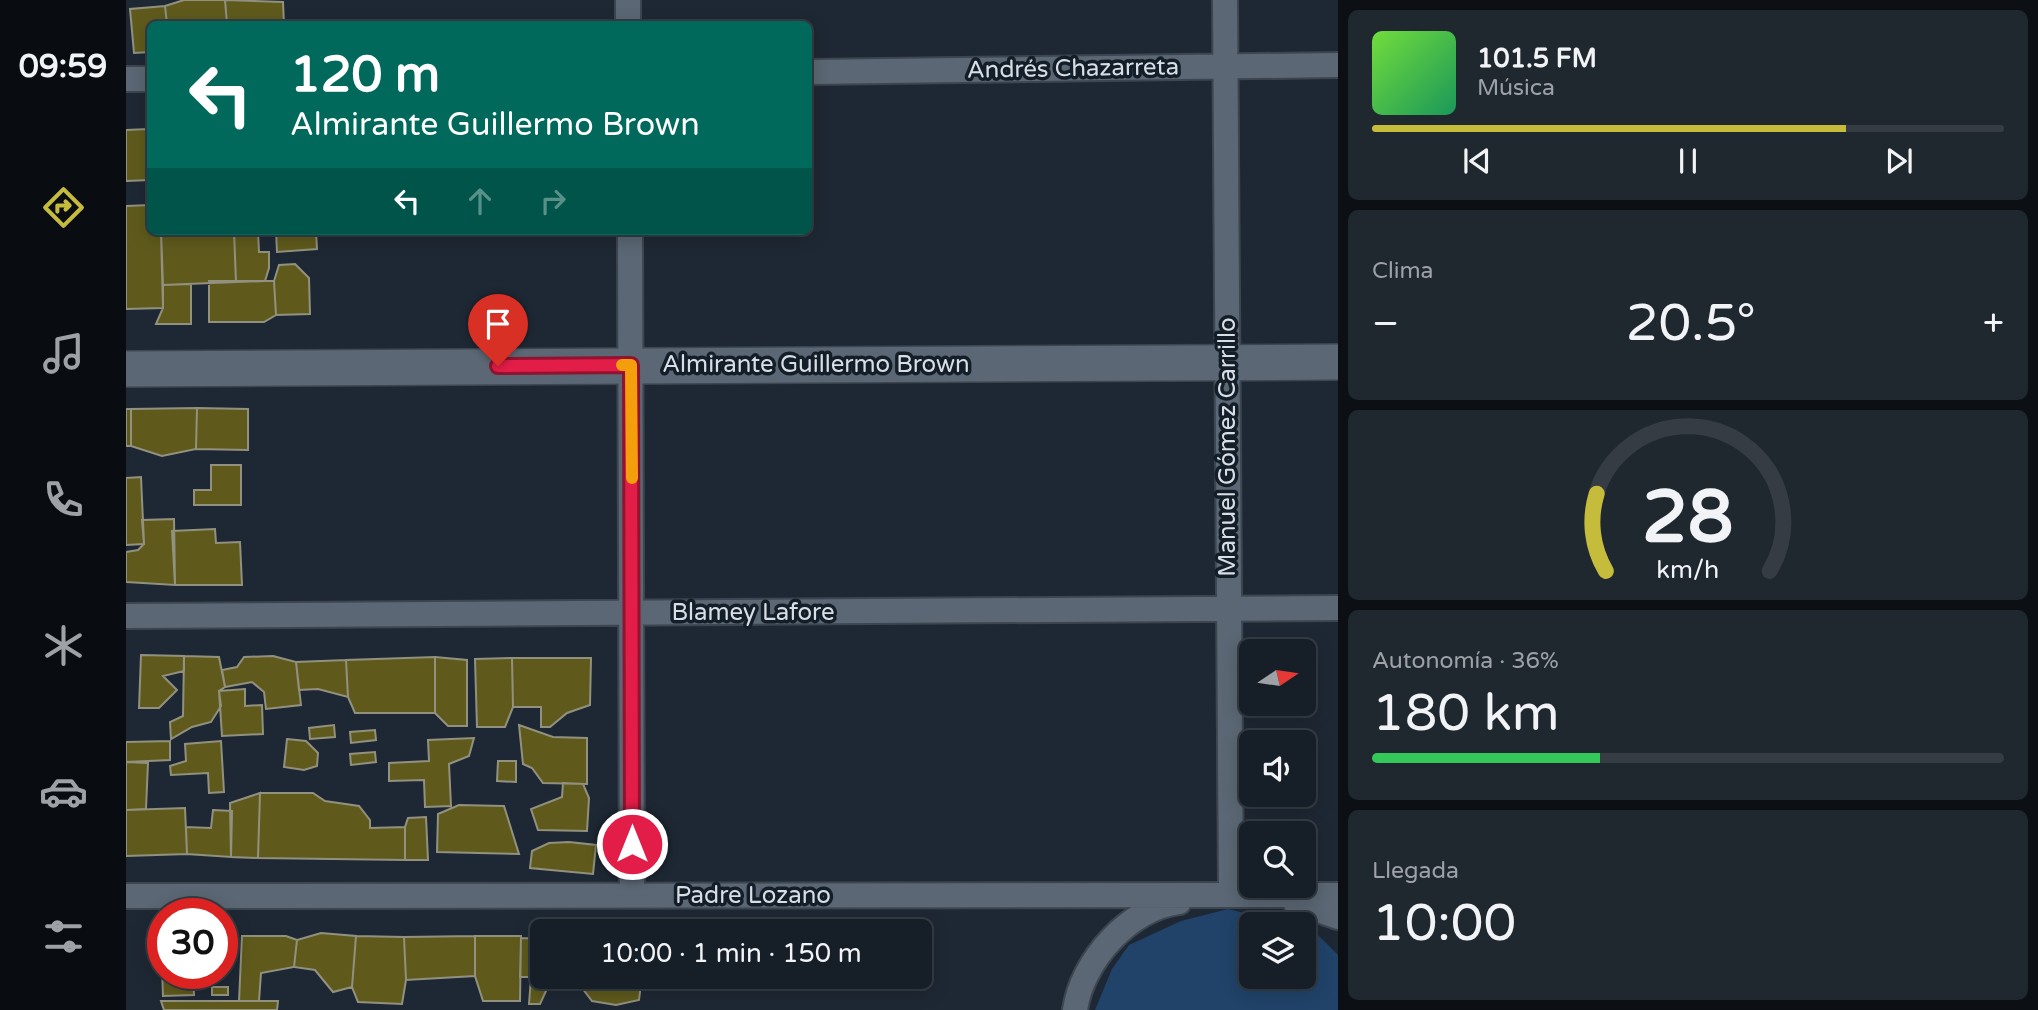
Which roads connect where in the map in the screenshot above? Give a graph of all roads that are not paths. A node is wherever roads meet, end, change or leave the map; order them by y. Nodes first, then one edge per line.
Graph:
1 (628, 0) edge
2 (1225, 0) edge
3 (628, 21) edge
4 (1338, 65) edge
5 (1225, 66) junction
6 (812, 72) edge
7 (126, 79) edge
8 (147, 79) edge
9 (630, 235) edge
10 (1338, 362) edge
11 (1227, 363) junction
12 (631, 365) junction
13 (126, 369) edge
14 (1338, 608) edge
15 (1228, 609) junction
16 (633, 612) junction
17 (126, 616) edge
18 (632, 895) junction
19 (1231, 895) junction
20 (1338, 895) edge
21 (126, 896) edge
22 (1338, 917) edge
23 (1075, 1010) edge

1 - 3 street
2 - 5 street, Manuel Gómez Carrillo
4 - 5 street, Andrés Chazarreta
5 - 6 street, Andrés Chazarreta
5 - 11 street, Manuel Gómez Carrillo
7 - 8 street
9 - 12 street
10 - 11 street, Almirante Guillermo Brown
11 - 12 street, Almirante Guillermo Brown
11 - 15 street, Manuel Gómez Carrillo
12 - 13 street, Almirante Guillermo Brown
12 - 16 street
14 - 15 street, Blamey Lafore
15 - 16 street, Blamey Lafore
15 - 19 street, Manuel Gómez Carrillo
16 - 17 street, Blamey Lafore
16 - 18 street
18 - 19 street, Padre Lozano
18 - 21 street, Padre Lozano
19 - 20 street, Padre Lozano
19 - 22 street
19 - 23 street

